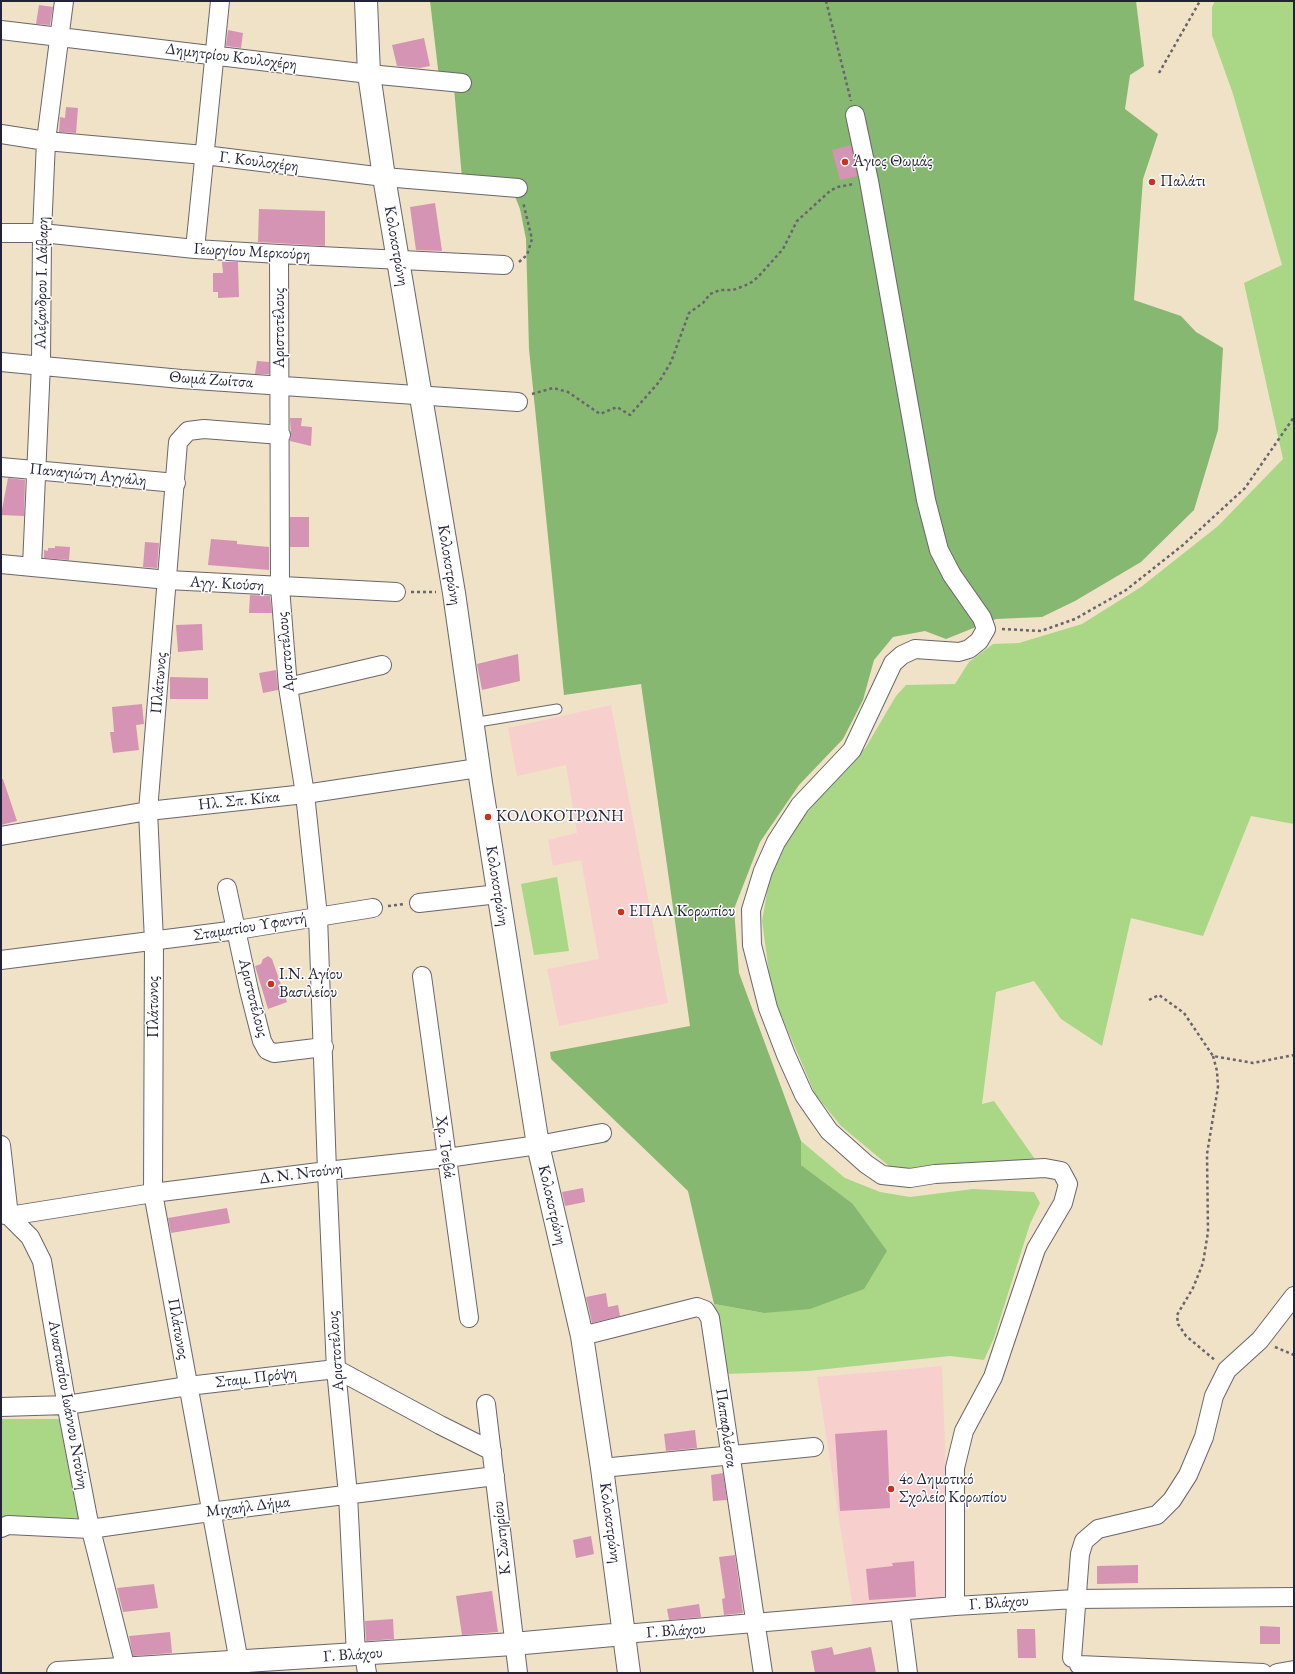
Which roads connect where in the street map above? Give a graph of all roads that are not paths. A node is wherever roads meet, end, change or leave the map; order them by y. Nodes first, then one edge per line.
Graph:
1 (64, 1) edge
2 (220, 1) edge
3 (366, 1) edge
4 (1, 30) edge
5 (58, 38) junction
6 (215, 55) junction
7 (369, 74) junction
8 (462, 83) dead end
9 (855, 114) road end
10 (1, 134) edge
11 (46, 141) junction
12 (204, 155) junction
13 (384, 177) junction
14 (518, 188) road end
15 (1, 233) edge
16 (42, 233) junction
17 (195, 249) junction
18 (279, 254) junction
19 (398, 259) junction
20 (504, 264) road end
21 (1, 362) edge
22 (41, 364) junction
23 (280, 386) junction
24 (421, 396) junction
25 (518, 402) road end
26 (281, 435) junction
27 (1, 467) edge
28 (36, 470) junction
29 (176, 483) junction
30 (1, 564) edge
31 (32, 566) junction
32 (168, 580) junction
33 (280, 587) junction
34 (396, 592) road end
35 (382, 665) dead end
36 (288, 687) junction
37 (557, 709) dead end
38 (472, 723) junction
39 (478, 768) junction
40 (305, 794) junction
41 (148, 811) junction
42 (1, 836) edge
43 (227, 888) dead end
44 (498, 894) junction
45 (419, 902) road end
46 (373, 908) road end
47 (318, 916) junction
48 (237, 930) junction
49 (154, 941) junction
50 (1, 960) edge
51 (422, 976) dead end
52 (324, 1048) junction
53 (602, 1133) dead end
54 (1, 1145) edge
55 (538, 1145) junction
56 (447, 1158) junction
57 (327, 1171) junction
58 (153, 1193) junction
59 (5, 1215) edge
60 (1294, 1296) edge
61 (469, 1318) dead end
62 (582, 1336) junction
63 (336, 1369) junction
64 (188, 1386) junction
65 (486, 1404) dead end
66 (67, 1405) junction
67 (1, 1407) edge
68 (814, 1447) dead end
69 (492, 1450) junction
70 (730, 1456) junction
71 (602, 1468) junction
72 (495, 1476) junction
73 (348, 1494) junction
74 (210, 1512) junction
75 (1, 1528) edge
76 (90, 1529) junction
77 (1294, 1597) edge
78 (1075, 1599) junction
79 (955, 1606) junction
80 (900, 1611) junction
81 (757, 1624) junction
82 (624, 1634) junction
83 (513, 1644) junction
84 (362, 1661) edge
85 (240, 1668) edge
86 (1294, 1670) edge
87 (127, 1671) edge
88 (58, 1673) edge
89 (518, 1673) edge
90 (629, 1673) edge
91 (763, 1673) edge
92 (908, 1673) edge
93 (1263, 1673) edge
94 (1277, 1673) edge

1 - 5 street, Αλεζανδρου Ι. Δάβαρη
2 - 6 street
3 - 7 street, Κολοκοτρώνη
4 - 5 street, Δημητρίου Κουλοχέρη
5 - 6 street, Δημητρίου Κουλοχέρη
5 - 11 street, Αλεζανδρου Ι. Δάβαρη
6 - 7 street, Δημητρίου Κουλοχέρη
6 - 12 street
7 - 8 street, Δημητρίου Κουλοχέρη
7 - 13 street, Κολοκοτρώνη
9 - 79 street
10 - 11 street, Γ. Κουλοχέρη
11 - 12 street, Γ. Κουλοχέρη
11 - 16 street, Αλεζανδρου Ι. Δάβαρη
12 - 13 street, Γ. Κουλοχέρη
12 - 17 street
13 - 14 street, Γ. Κουλοχέρη
13 - 19 street, Κολοκοτρώνη
15 - 16 street, Γεωργίου Μερκούρη
16 - 17 street, Γεωργίου Μερκούρη
16 - 22 street, Αλεζανδρου Ι. Δάβαρη
17 - 18 street, Γεωργίου Μερκούρη
18 - 19 street, Γεωργίου Μερκούρη
18 - 23 street, Αριστοτέλους
19 - 20 street, Γεωργίου Μερκούρη
19 - 24 street, Κολοκοτρώνη
21 - 22 street, Θωμά Ζωίτσα
22 - 23 street, Θωμά Ζωίτσα
22 - 28 street, Αλεζανδρου Ι. Δάβαρη
23 - 24 street, Θωμά Ζωίτσα
23 - 26 street, Αριστοτέλους
24 - 25 street, Θωμά Ζωίτσα
24 - 38 street, Κολοκοτρώνη
26 - 29 street, Πλάτωνος
26 - 33 street, Αριστοτέλους
27 - 28 street, Παναγιώτη Αγγάλη
28 - 29 street, Παναγιώτη Αγγάλη
28 - 31 street, Αλεζανδρου Ι. Δάβαρη
29 - 32 street, Πλάτωνος
30 - 31 street, Αγγ. Κιούση
31 - 32 street, Αγγ. Κιούση
32 - 33 street, Αγγ. Κιούση
32 - 41 street, Πλάτωνος
33 - 34 street, Αγγ. Κιούση
33 - 36 street, Αριστοτέλους
35 - 36 street
36 - 40 street, Αριστοτέλους
37 - 38 lane
38 - 39 street, Κολοκοτρώνη
39 - 40 street, Ηλ. Σπ. Κίκα
39 - 44 street, Κολοκοτρώνη
40 - 41 street, Ηλ. Σπ. Κίκα
40 - 47 street, Αριστοτέλους
41 - 42 street, Ηλ. Σπ. Κίκα
41 - 49 street, Πλάτωνος
43 - 48 street, Αριστοτέλους
44 - 45 street
44 - 55 street, Κολοκοτρώνη
46 - 47 street, Σταματίου Υφαντή
47 - 48 street, Σταματίου Υφαντή
47 - 52 street, Αριστοτέλους
48 - 49 street, Σταματίου Υφαντή
48 - 52 street, Αριστοτέλους
49 - 50 street, Σταματίου Υφαντή
49 - 58 street, Πλάτωνος
51 - 56 street, Χρ. Τσεβά
52 - 57 street, Αριστοτέλους
53 - 55 street, Δ. Ν. Ντούνη
54 - 59 street
55 - 56 street, Δ. Ν. Ντούνη
55 - 62 street, Κολοκοτρώνη
56 - 57 street, Δ. Ν. Ντούνη
56 - 61 street, Χρ. Τσεβά
57 - 58 street, Δ. Ν. Ντούνη
57 - 63 street, Αριστοτέλους
58 - 59 street, Δ. Ν. Ντούνη
58 - 64 street, Πλάτωνος
59 - 66 street, Αναστασίου Ιωάννου Ντούνη
60 - 78 street
62 - 70 street, Παπαφλέσσα
62 - 71 street, Κολοκοτρώνη
63 - 64 street, Σταμ. Πρόψη
63 - 69 street
63 - 73 street, Αριστοτέλους
64 - 66 street, Σταμ. Πρόψη
64 - 74 street, Πλάτωνος
65 - 69 street, Κ. Σωτηρίου
66 - 67 street, Σταμ. Πρόψη
66 - 76 street, Αναστασίου Ιωάννου Ντούνη
68 - 70 street
69 - 72 street, Κ. Σωτηρίου
70 - 71 street
70 - 81 street, Παπαφλέσσα
71 - 82 street, Κολοκοτρώνη
72 - 73 street, Μιχαήλ Δήμα
72 - 83 street, Κ. Σωτηρίου
73 - 74 street, Μιχαήλ Δήμα
73 - 84 street, Αριστοτέλους
74 - 76 street, Μιχαήλ Δήμα
74 - 85 street, Πλάτωνος
75 - 76 street, Μιχαήλ Δήμα
76 - 87 street, Αναστασίου Ιωάννου Ντούνη
77 - 78 street, Γ. Βλάχου
78 - 79 street, Γ. Βλάχου
78 - 93 street
79 - 80 street, Γ. Βλάχου
80 - 81 street, Γ. Βλάχου
80 - 92 street
81 - 82 street, Γ. Βλάχου
81 - 91 street, Παπαφλέσσα
82 - 83 street, Γ. Βλάχου
82 - 90 street, Κολοκοτρώνη
83 - 84 street, Γ. Βλάχου
83 - 89 street, Κ. Σωτηρίου
84 - 85 street, Γ. Βλάχου
85 - 87 street, Γ. Βλάχου
86 - 94 street
87 - 88 street, Γ. Βλάχου

